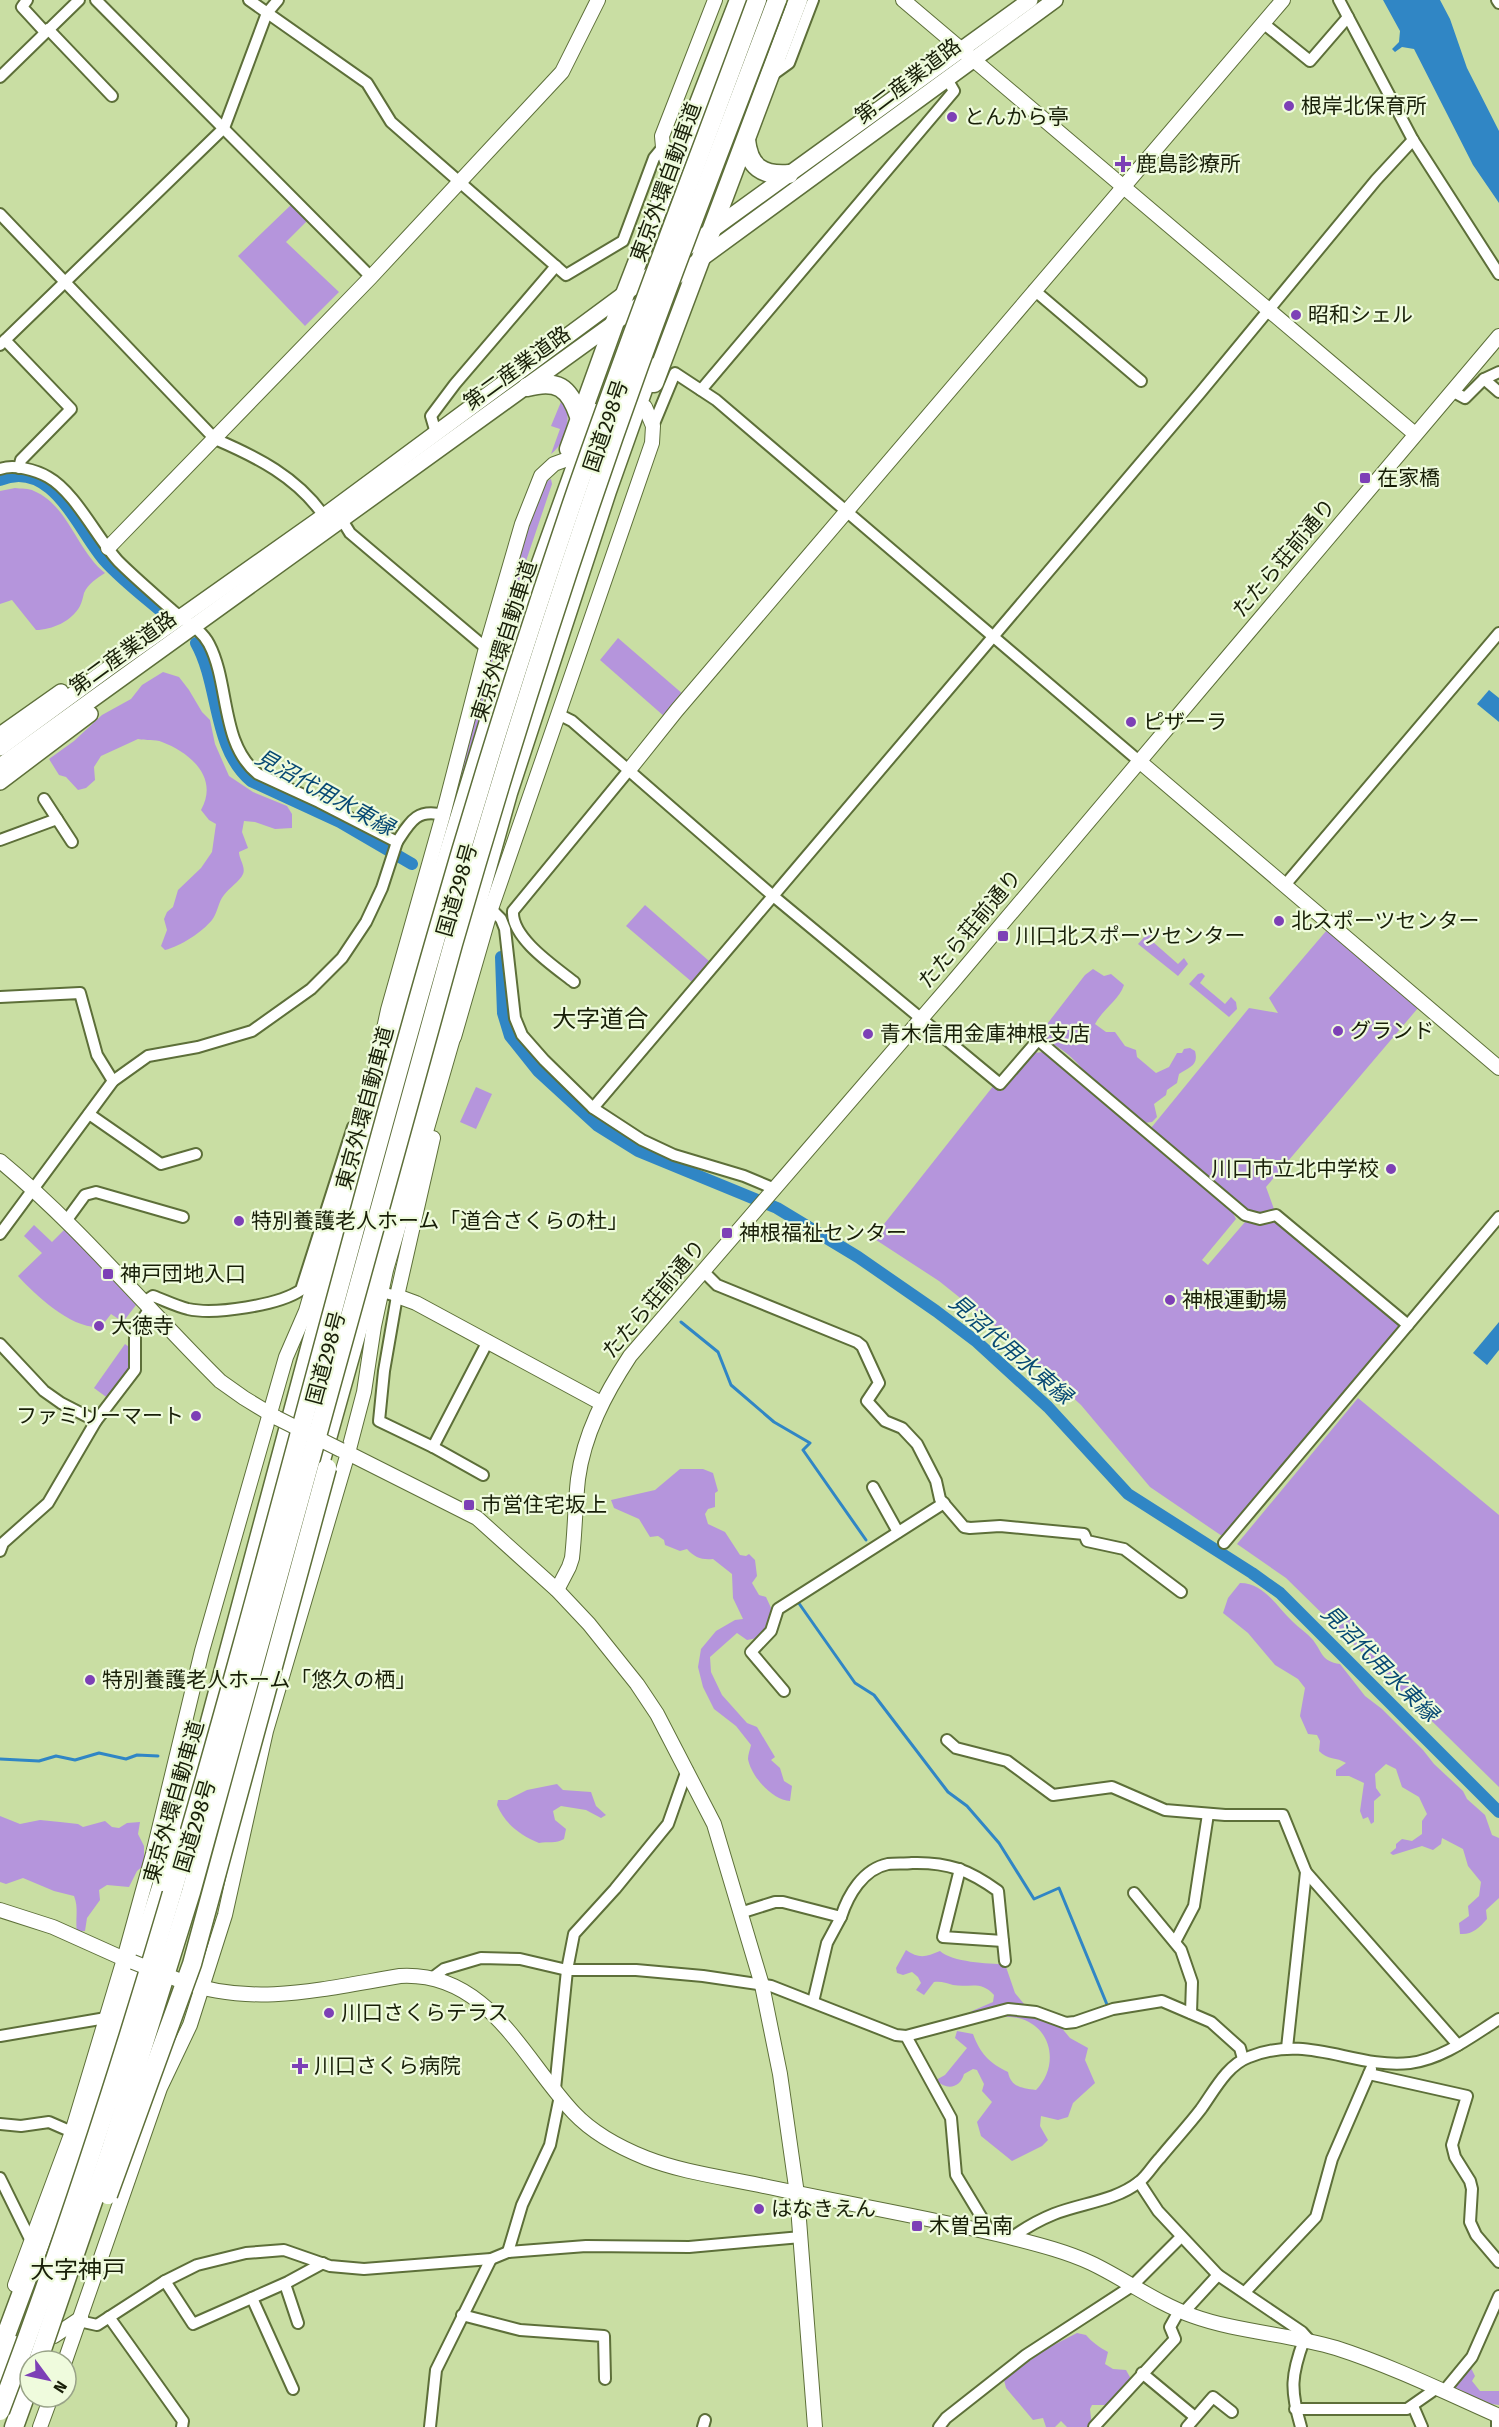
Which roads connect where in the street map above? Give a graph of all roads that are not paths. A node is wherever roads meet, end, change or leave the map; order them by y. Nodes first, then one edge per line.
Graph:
1 (27, 0) edge
2 (79, 0) edge
3 (96, 0) edge
4 (249, 0) edge
5 (278, 0) edge
6 (598, 0) edge
7 (715, 0) edge
8 (739, 0) edge
9 (746, 0) edge
10 (757, 0) edge
11 (777, 0) edge
12 (790, 0) edge
13 (798, 0) edge
14 (813, 0) edge
15 (903, 0) edge
16 (1030, 0) edge
17 (1055, 0) edge
18 (1282, 0) edge
19 (1339, 0) edge
20 (267, 13) junction
21 (1348, 17) junction
22 (1263, 23) junction
23 (46, 30) junction
24 (968, 54) junction
25 (0, 77) edge
26 (768, 78) junction
27 (947, 79) junction
28 (112, 96) dead end
29 (224, 128) junction
30 (1413, 140) junction
31 (740, 142) junction
32 (663, 147) junction
33 (692, 147) tunnel mouth
34 (789, 174) junction
35 (671, 176) junction
36 (459, 182) junction
37 (1123, 187) junction
38 (0, 214) edge
39 (711, 229) junction
40 (701, 258) junction
41 (556, 266) junction
42 (1499, 274) edge
43 (371, 277) junction
44 (65, 283) junction
45 (1034, 290) junction
46 (626, 294) junction
47 (1268, 309) junction
48 (615, 324) junction
49 (1499, 336) edge
50 (2, 342) edge
51 (651, 367) dead end
52 (1499, 372) edge
53 (1484, 379) junction
54 (1141, 381) dead end
55 (606, 384) dead end
56 (527, 387) junction
57 (701, 390) junction
58 (1452, 391) junction
59 (1499, 392) edge
60 (645, 407) junction
61 (579, 416) junction
62 (653, 426) junction
63 (436, 434) junction
64 (1415, 434) junction
65 (215, 439) junction
66 (565, 460) junction
67 (20, 468) junction
68 (0, 469) edge
69 (846, 511) junction
70 (324, 516) junction
71 (342, 520) junction
72 (108, 548) junction
73 (181, 617) junction
74 (194, 627) junction
75 (1499, 633) edge
76 (992, 635) junction
77 (486, 648) junction
78 (143, 664) junction
79 (112, 665) junction
80 (493, 704) junction
81 (558, 714) junction
82 (534, 716) junction
83 (0, 735) edge
84 (0, 748) edge
85 (1139, 761) junction
86 (0, 766) edge
87 (629, 770) junction
88 (0, 782) edge
89 (44, 799) dead end
90 (450, 817) junction
91 (57, 819) junction
92 (0, 840) edge
93 (72, 842) dead end
94 (396, 842) junction
95 (1285, 885) junction
96 (772, 895) junction
97 (491, 909) junction
98 (574, 982) dead end
99 (0, 997) edge
100 (921, 1018) junction
101 (456, 1028) junction
102 (1499, 1068) edge
103 (113, 1081) junction
104 (371, 1089) junction
105 (593, 1108) junction
106 (89, 1114) junction
107 (196, 1154) dead end
108 (0, 1161) edge
109 (34, 1189) junction
110 (773, 1192) junction
111 (183, 1217) dead end
112 (1499, 1217) edge
113 (66, 1221) junction
114 (0, 1234) edge
115 (703, 1271) junction
116 (393, 1295) junction
117 (322, 1303) junction
118 (147, 1305) junction
119 (361, 1314) junction
120 (1408, 1325) junction
121 (488, 1341) junction
122 (0, 1344) edge
123 (602, 1403) junction
124 (273, 1416) junction
125 (96, 1422) junction
126 (433, 1447) junction
127 (345, 1451) junction
128 (483, 1475) dead end
129 (873, 1488) dead end
130 (944, 1503) junction
131 (898, 1532) junction
132 (1224, 1543) dead end
133 (0, 1551) edge
134 (557, 1590) junction
135 (1181, 1593) dead end
136 (784, 1691) dead end
137 (947, 1740) dead end
138 (687, 1770) junction
139 (1208, 1814) junction
140 (960, 1869) junction
141 (1306, 1872) junction
142 (1134, 1893) dead end
143 (0, 1910) edge
144 (740, 1913) junction
145 (841, 1917) junction
146 (1003, 1941) junction
147 (1175, 1942) junction
148 (128, 1960) junction
149 (1005, 1961) dead end
150 (567, 1970) junction
151 (432, 1978) junction
152 (762, 1985) junction
153 (202, 1989) junction
154 (813, 2002) junction
155 (1191, 2013) junction
156 (106, 2018) junction
157 (1499, 2019) edge
158 (0, 2036) edge
159 (906, 2036) junction
160 (1458, 2044) junction
161 (1287, 2048) junction
162 (1244, 2059) junction
163 (1374, 2061) junction
164 (1370, 2074) junction
165 (114, 2082) junction
166 (557, 2092) junction
167 (0, 2124) edge
168 (72, 2132) junction
169 (97, 2136) junction
170 (110, 2175) junction
171 (0, 2178) edge
172 (1139, 2182) junction
173 (797, 2194) junction
174 (121, 2199) junction
175 (991, 2233) junction
176 (801, 2237) junction
177 (1181, 2237) junction
178 (1011, 2238) junction
179 (31, 2241) junction
180 (508, 2253) junction
181 (491, 2259) junction
182 (1499, 2262) edge
183 (323, 2263) junction
184 (1218, 2275) junction
185 (165, 2281) junction
186 (285, 2284) junction
187 (1132, 2286) junction
188 (1245, 2292) junction
189 (1499, 2296) edge
190 (252, 2298) junction
191 (1182, 2312) junction
192 (462, 2315) junction
193 (109, 2317) junction
194 (80, 2320) junction
195 (6, 2321) edge
196 (298, 2323) dead end
197 (54, 2336) junction
198 (1307, 2340) junction
199 (42, 2349) edge
200 (49, 2349) edge
201 (49, 2349) edge
202 (69, 2349) edge
203 (0, 2351) edge
204 (1142, 2373) junction
205 (605, 2379) dead end
206 (0, 2383) edge
207 (293, 2389) dead end
208 (1441, 2390) junction
209 (1413, 2406) junction
210 (22, 2409) edge
211 (47, 2409) edge
212 (1296, 2409) junction
213 (1232, 2412) dead end
214 (1195, 2417) junction
215 (1498, 2419) edge
216 (12, 2421) edge
217 (40, 2427) edge
218 (182, 2427) edge
219 (430, 2427) edge
220 (815, 2427) edge
221 (939, 2427) edge
222 (1094, 2427) edge
223 (1186, 2427) edge
224 (1301, 2427) edge
225 (1422, 2427) edge

1 - 23 street
2 - 23 street
3 - 29 street
4 - 20 street
5 - 20 street
6 - 36 street
7 - 32 street
8 - 35 highway
9 - 33 highway
10 - 165 highway, 東京外環自動車道, bridge
11 - 199 highway, 東京外環自動車道, bridge
12 - 31 highway
13 - 26 highway
14 - 26 street
15 - 24 street
16 - 24 main road, 第二産業道路
17 - 24 main road, 第二産業道路
18 - 22 street
19 - 21 street
20 - 29 street
20 - 36 street
21 - 22 street
21 - 30 street
22 - 37 street
23 - 25 street
23 - 28 street
24 - 27 main road, 第二産業道路
24 - 34 main road, 第二産業道路
24 - 37 street
26 - 31 highway
27 - 40 main road, 第二産業道路
27 - 57 street
29 - 43 street
29 - 44 street
30 - 42 street
30 - 47 street
31 - 34 highway
31 - 39 highway
32 - 35 street
32 - 41 street
34 - 39 main road, 第二産業道路
35 - 46 highway
36 - 41 street
36 - 43 street
37 - 45 street
37 - 47 street
38 - 44 street
39 - 40 highway
39 - 46 main road, 第二産業道路
40 - 48 main road, 第二産業道路
40 - 60 highway
41 - 63 street
43 - 65 street
44 - 50 street
44 - 65 street
45 - 54 street
45 - 69 street
46 - 48 highway
46 - 63 main road, 第二産業道路
47 - 64 street
47 - 76 street
48 - 56 main road, 第二産業道路
48 - 61 highway
49 - 58 street, たたら荘前通り
50 - 67 street
51 - 82 highway, 国道298号
52 - 53 street
53 - 58 street
53 - 59 street
55 - 80 highway, 国道298号
56 - 61 highway
56 - 71 main road, 第二産業道路
57 - 62 street
57 - 69 street
58 - 64 street, たたら荘前通り
60 - 62 street
60 - 82 highway
61 - 66 highway
62 - 81 street
63 - 70 main road, 第二産業道路
64 - 85 street, たたら荘前通り
65 - 70 street
65 - 72 street
66 - 77 street
66 - 80 highway
67 - 68 street
67 - 72 street
69 - 76 street
69 - 87 street
70 - 73 main road, 第二産業道路
71 - 74 main road, 第二産業道路
71 - 77 street
72 - 73 street
73 - 74 street
73 - 79 main road, 第二産業道路
74 - 78 main road, 第二産業道路
74 - 94 street
75 - 95 street
76 - 85 street
76 - 96 street
77 - 90 street
78 - 86 main road, 第二産業道路
78 - 88 main road
79 - 83 main road
79 - 84 main road, 第二産業道路
80 - 117 highway, 国道298号
81 - 87 street
81 - 97 street
82 - 119 highway, 国道298号
85 - 95 street
85 - 100 street, たたら荘前通り
87 - 96 street
87 - 98 street
89 - 91 street
90 - 94 street
90 - 104 street
91 - 92 street
91 - 93 street
94 - 103 street
95 - 102 street
96 - 100 street
96 - 105 street
97 - 101 street
97 - 105 street
99 - 103 street
100 - 110 street, たたら荘前通り
100 - 120 street
101 - 116 street
101 - 127 street
103 - 106 street
104 - 118 street
104 - 124 street
105 - 110 street
106 - 107 street
106 - 109 street
108 - 109 street
109 - 113 street
109 - 114 street
110 - 115 street, たたら荘前通り
111 - 113 street
112 - 120 street
113 - 118 street
115 - 123 street, たたら荘前通り
115 - 130 street
116 - 121 street
116 - 126 street
117 - 165 highway, bridge
117 - 195 highway, 国道298号
118 - 124 street
118 - 125 street
119 - 170 highway, 国道298号
119 - 200 highway, bridge
120 - 132 street
121 - 123 street
121 - 126 street
122 - 125 street
123 - 134 street, たたら荘前通り
124 - 127 street, bridge
124 - 148 street
125 - 133 street
126 - 128 street
127 - 134 street
127 - 153 street
129 - 131 street
130 - 131 street
130 - 135 street
131 - 136 street
134 - 138 street
137 - 139 street
138 - 144 street
138 - 150 street
139 - 141 street
139 - 147 street
140 - 145 street
140 - 146 street
140 - 146 street
141 - 160 street
141 - 161 street
142 - 147 street
143 - 148 street
144 - 145 street
144 - 152 street
145 - 154 street
146 - 149 street
147 - 155 street
148 - 153 street, bridge
148 - 156 street
150 - 151 street
150 - 152 street
150 - 166 street
151 - 153 street
151 - 166 street
152 - 154 street
152 - 173 street
153 - 174 street
154 - 159 street
155 - 159 street
155 - 162 street
156 - 158 street
156 - 168 street
157 - 160 street
159 - 175 street
160 - 163 street
161 - 162 street
161 - 163 street
162 - 172 street
163 - 164 street
164 - 182 street
164 - 188 street
165 - 169 highway, 東京外環自動車道, bridge
166 - 173 street
166 - 180 street
167 - 168 street
168 - 179 street
169 - 206 highway, bridge
169 - 216 highway, 東京外環自動車道, bridge
170 - 174 street
170 - 197 highway, 国道298号
171 - 179 street
172 - 177 street
172 - 178 street
173 - 175 street
173 - 176 street
174 - 194 street
175 - 178 street
176 - 180 street
176 - 220 street
177 - 184 street
177 - 187 street
178 - 187 street
179 - 195 street
180 - 181 street
181 - 183 street
181 - 192 street
183 - 185 street
183 - 186 street
184 - 188 street
184 - 191 street
185 - 190 street
185 - 193 street
186 - 190 street
186 - 196 street
187 - 191 street
187 - 221 street
188 - 198 street
189 - 208 street
190 - 207 street
191 - 198 street
191 - 204 street
192 - 205 street
192 - 219 street
193 - 194 street
193 - 218 street
194 - 197 street
194 - 202 street
195 - 203 highway, 国道298号
197 - 201 highway, 国道298号
198 - 208 street
198 - 212 street
204 - 214 street
204 - 222 street
208 - 209 street
208 - 215 street
209 - 212 street
209 - 225 street
210 - 216 highway
211 - 217 street
212 - 224 street
213 - 214 street
214 - 223 street

